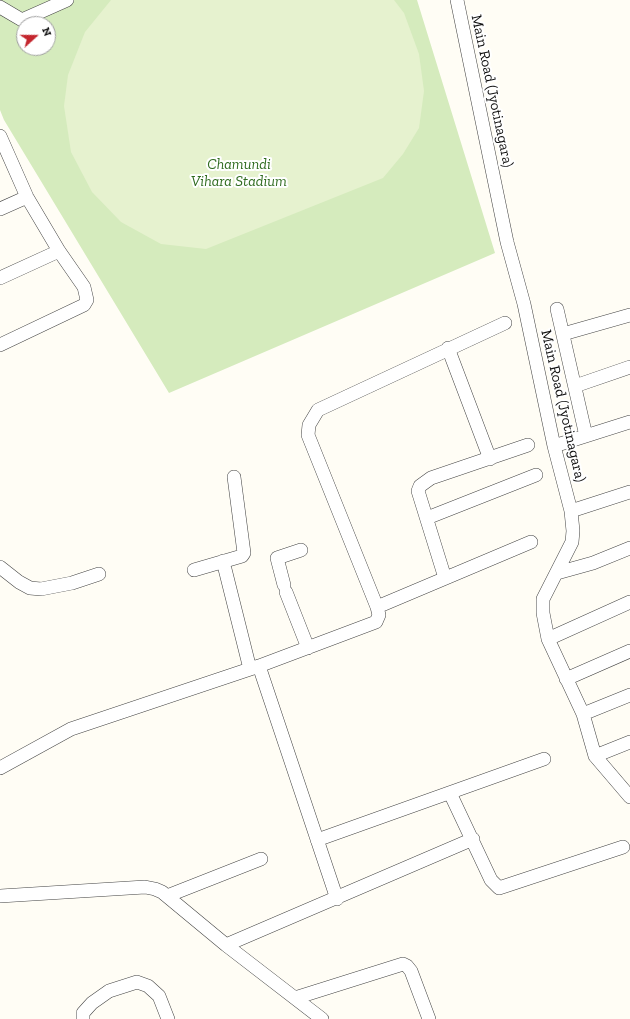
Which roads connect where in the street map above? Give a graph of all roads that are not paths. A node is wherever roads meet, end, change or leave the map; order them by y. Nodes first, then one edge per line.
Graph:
1 (67, 0) edge
2 (456, 0) edge
3 (0, 7) edge
4 (0, 138) edge
5 (27, 196) junction
6 (0, 209) edge
7 (59, 251) junction
8 (0, 278) edge
9 (557, 310) dead end
10 (630, 315) edge
11 (505, 323) dead end
12 (563, 334) junction
13 (0, 345) edge
14 (448, 348) junction
15 (630, 367) edge
16 (575, 386) junction
17 (630, 422) edge
18 (586, 436) junction
19 (528, 445) dead end
20 (554, 446) junction
21 (490, 459) junction
22 (536, 475) dead end
23 (234, 477) dead end
24 (630, 492) edge
25 (572, 512) junction
26 (427, 518) junction
27 (531, 542) dead end
28 (630, 548) edge
29 (300, 550) dead end
30 (223, 561) junction
31 (0, 567) edge
32 (194, 570) dead end
33 (557, 573) junction
34 (99, 574) dead end
35 (445, 578) junction
36 (630, 602) edge
37 (377, 607) junction
38 (548, 639) junction
39 (308, 648) junction
40 (630, 651) edge
41 (254, 668) junction
42 (566, 678) junction
43 (630, 695) edge
44 (583, 714) junction
45 (630, 742) edge
46 (595, 756) junction
47 (544, 759) dead end
48 (0, 768) edge
49 (628, 792) edge
50 (450, 793) junction
51 (472, 839) junction
52 (317, 840) junction
53 (623, 847) dead end
54 (261, 859) dead end
55 (0, 896) edge
56 (167, 896) junction
57 (337, 899) junction
58 (226, 945) junction
59 (295, 998) junction
60 (83, 1019) edge
61 (168, 1019) edge
62 (322, 1019) edge
63 (429, 1019) edge

1 - 3 street
2 - 20 street, Main Road (Jyotinagara)
4 - 5 street
5 - 6 street
5 - 7 street
7 - 8 street
7 - 13 street
9 - 12 street
10 - 12 street
11 - 14 street
12 - 16 street
14 - 21 street
14 - 37 street
15 - 16 street
16 - 18 street
17 - 18 street
18 - 20 street
19 - 21 street
20 - 25 street, Main Road (Jyotinagara)
21 - 26 street
22 - 26 street
23 - 30 street
24 - 25 street
25 - 33 street, Main Road (Jyotinagara)
26 - 35 street
27 - 35 street
28 - 33 street
29 - 39 street
30 - 32 street
30 - 41 street
31 - 34 street
33 - 38 street, Main Road (Jyotinagara)
35 - 37 street
36 - 38 street
37 - 39 street
38 - 42 street, Main Road (Jyotinagara)
39 - 41 street
40 - 42 street
41 - 48 street
41 - 52 street
42 - 44 street, Main Road (Jyotinagara)
43 - 44 street
44 - 46 street, Main Road (Jyotinagara)
45 - 46 street
46 - 49 street, Main Road (Jyotinagara)
47 - 50 street
50 - 51 street
50 - 52 street
51 - 53 street
51 - 57 street
52 - 57 street
54 - 56 street
55 - 56 street
56 - 58 street
57 - 58 street
58 - 59 street
59 - 62 street
59 - 63 street
60 - 61 street

